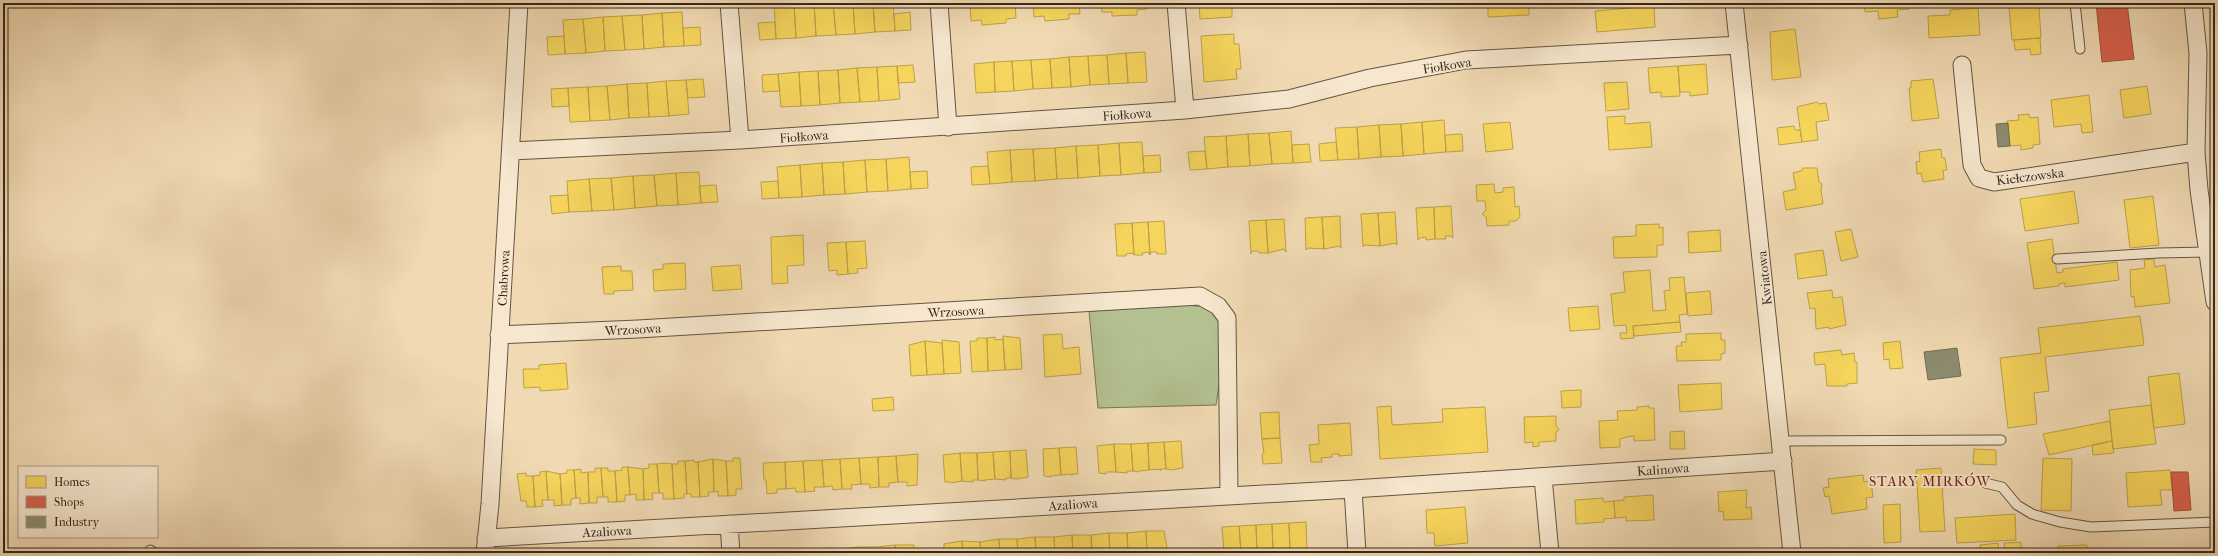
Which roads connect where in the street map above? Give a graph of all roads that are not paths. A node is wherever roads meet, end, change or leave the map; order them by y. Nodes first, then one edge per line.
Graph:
1 (519, 3) edge
2 (729, 3) edge
3 (939, 3) edge
4 (1176, 3) edge
5 (1734, 3) edge
6 (2075, 3) edge
7 (2193, 3) edge
8 (1739, 45) junction
9 (2080, 49) dead end
10 (1962, 65) dead end
11 (1185, 110) junction
12 (948, 127) junction
13 (740, 140) junction
14 (511, 151) junction
15 (2196, 152) junction
16 (2208, 252) junction
17 (2057, 259) dead end
18 (2215, 302) edge
19 (500, 335) junction
20 (2001, 440) dead end
21 (1781, 441) junction
22 (1783, 461) junction
23 (1543, 477) junction
24 (1985, 483) dead end
25 (1353, 489) junction
26 (1229, 495) junction
27 (2215, 522) edge
28 (729, 524) junction
29 (486, 545) edge
30 (731, 553) edge
31 (1358, 553) edge
32 (1550, 553) edge
33 (1792, 553) edge

1 - 14 street, Chabrowa
2 - 13 street
3 - 12 street
4 - 11 street
5 - 8 street, Kwiatowa
6 - 9 lane
7 - 15 street
8 - 11 street, Fiołkowa
8 - 21 street, Kwiatowa
10 - 15 street, Kiełczowska
11 - 12 street, Fiołkowa
12 - 13 street, Fiołkowa
13 - 14 street, Fiołkowa
14 - 19 street, Chabrowa
15 - 16 street
16 - 17 lane
16 - 18 street
19 - 26 street, Wrzosowa
19 - 29 street, Chabrowa
20 - 21 lane
21 - 22 street, Kwiatowa
22 - 23 street, Kalinowa
22 - 33 street, Kwiatowa
23 - 25 street, Kalinowa
23 - 32 street
24 - 27 lane
25 - 26 street, Azaliowa
25 - 31 street
26 - 28 street, Azaliowa
28 - 29 street, Azaliowa
28 - 30 street

